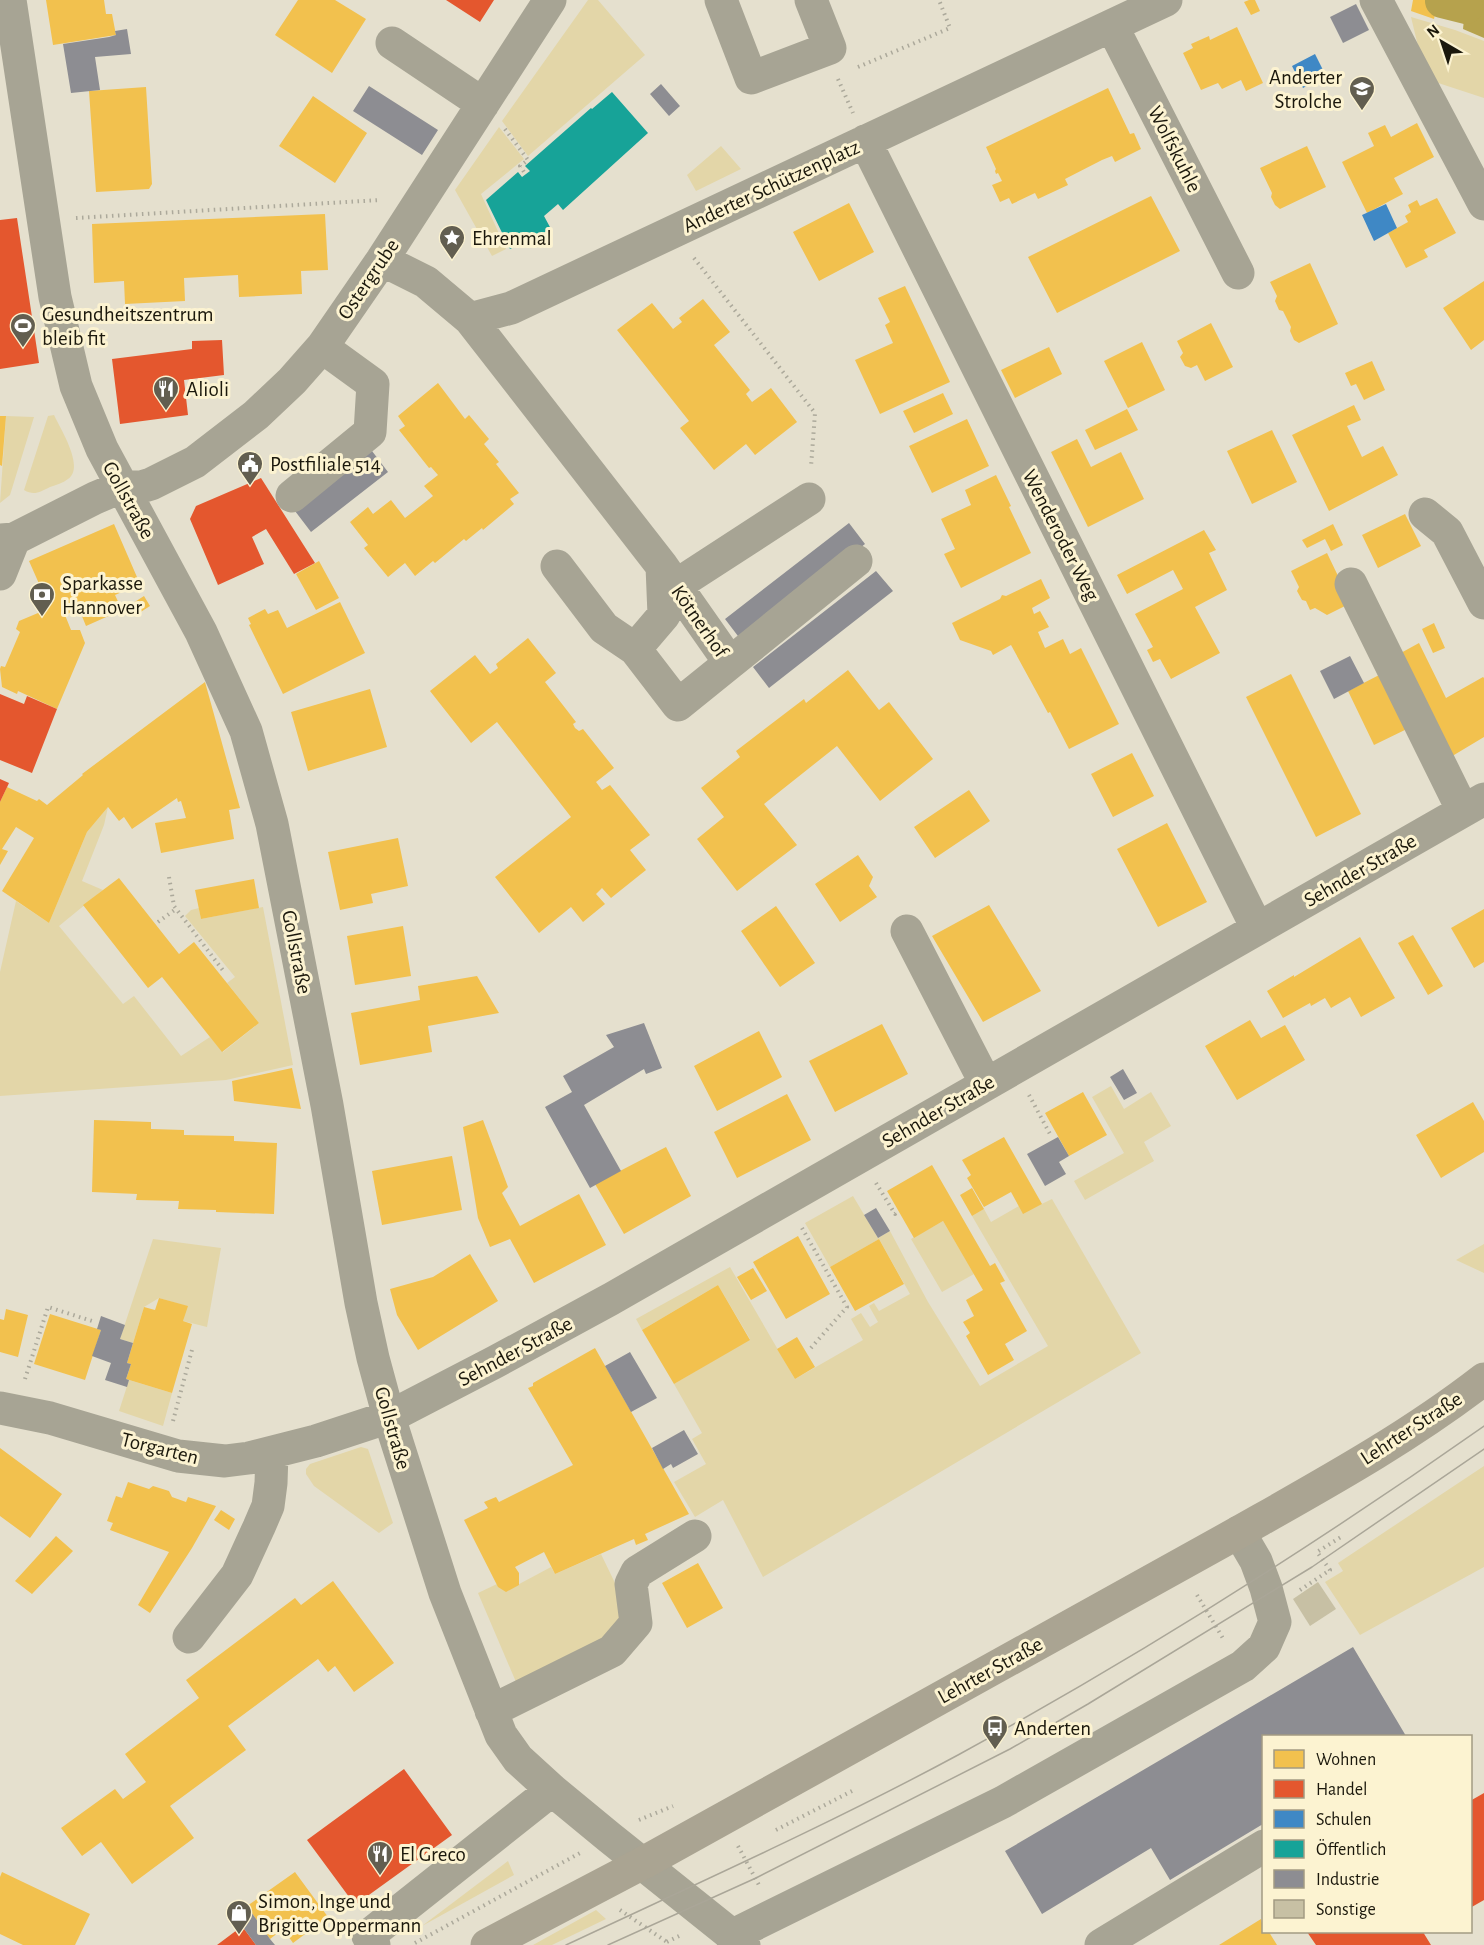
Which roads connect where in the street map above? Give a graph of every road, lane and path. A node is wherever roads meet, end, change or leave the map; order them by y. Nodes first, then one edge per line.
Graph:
1 (10, 0) edge
2 (550, 0) edge
3 (720, 0) edge
4 (811, 0) edge
5 (939, 0) edge
6 (1166, 0) edge
7 (1376, 0) edge
8 (1112, 26) junction
9 (392, 44) dead end
10 (858, 68) dead end
11 (837, 76) dead end
12 (483, 104) junction
13 (865, 141) junction
14 (526, 175) dead end
15 (422, 198) junction
16 (1484, 204) edge
17 (42, 220) junction
18 (673, 232) junction
19 (382, 260) junction
20 (1238, 273) dead end
21 (470, 320) junction
22 (322, 347) junction
23 (121, 487) junction
24 (292, 496) dead end
25 (809, 499) joint
26 (1425, 514) dead end
27 (7, 540) edge
28 (856, 561) dead end
29 (557, 566) dead end
30 (0, 574) edge
31 (669, 576) junction
32 (1351, 584) dead end
33 (1484, 603) edge
34 (635, 649) junction
35 (730, 663) junction
36 (1474, 805) edge
37 (169, 876) dead end
38 (176, 909) junction
39 (158, 922) dead end
40 (1257, 928) junction
41 (907, 931) dead end
42 (225, 974) dead end
43 (1000, 1076) junction
44 (1050, 1134) dead end
45 (785, 1198) junction
46 (92, 1321) dead end
47 (194, 1346) dead end
48 (810, 1349) dead end
49 (1484, 1379) edge
50 (11, 1398) edge
51 (389, 1417) junction
52 (171, 1429) dead end
53 (272, 1453) junction
54 (1239, 1532) junction
55 (695, 1536) dead end
56 (1341, 1537) dead end
57 (1197, 1595) dead end
58 (1271, 1608) junction
59 (189, 1637) dead end
60 (1225, 1642) dead end
61 (491, 1711) junction
62 (552, 1790) junction
63 (852, 1791) dead end
64 (771, 1833) dead end
65 (609, 1837) junction
66 (1262, 1847) edge
67 (741, 1848) dead end
68 (643, 1863) junction
69 (764, 1893) dead end
70 (740, 1943) edge
71 (374, 1945) edge
72 (412, 1945) edge
73 (487, 1945) edge
74 (1101, 1945) edge

1 - 17 street, Gollstraße
2 - 12 street, Ostergrube
3 - 4 street
5 - 10 path
6 - 8 street, Anderter Schützenplatz
7 - 16 street
8 - 13 street, Anderter Schützenplatz
8 - 20 street, Wolfskuhle
9 - 12 street
11 - 13 path
12 - 14 path
12 - 15 street, Ostergrube
13 - 18 street, Anderter Schützenplatz
13 - 40 street, Wenderoder Weg
15 - 17 path
15 - 19 street, Ostergrube
17 - 23 street, Gollstraße
18 - 21 street, Anderter Schützenplatz
18 - 25 path
19 - 21 street
19 - 22 street, Ostergrube
21 - 31 street, Kötnerhof
22 - 23 street, Ostergrube
22 - 24 street
23 - 27 street, Ostergrube
23 - 51 street, Gollstraße
25 - 31 street
26 - 33 street
27 - 30 street
28 - 35 street
29 - 34 street
31 - 34 street, Kötnerhof
31 - 35 street, Kötnerhof
32 - 36 street
34 - 35 street, Kötnerhof
36 - 40 street, Sehnder Straße
37 - 38 path
38 - 39 path
38 - 42 path
40 - 43 street, Sehnder Straße
41 - 43 street
43 - 44 path
43 - 45 street, Sehnder Straße
45 - 48 path
45 - 51 street, Sehnder Straße
46 - 50 path
47 - 52 path
49 - 54 main road, Lehrter Straße
50 - 53 street, Torgarten
51 - 53 street, Torgarten
51 - 61 street, Gollstraße
53 - 59 street
54 - 58 street
54 - 68 main road, Lehrter Straße
55 - 61 street
56 - 58 path
57 - 60 path
58 - 70 street
61 - 62 street, Gollstraße
62 - 65 street, Gollstraße
62 - 71 street
63 - 64 path
65 - 68 street, Gollstraße
65 - 72 path
66 - 74 street
67 - 69 path
68 - 70 street, Gollstraße
68 - 73 main road, Lehrter Straße

